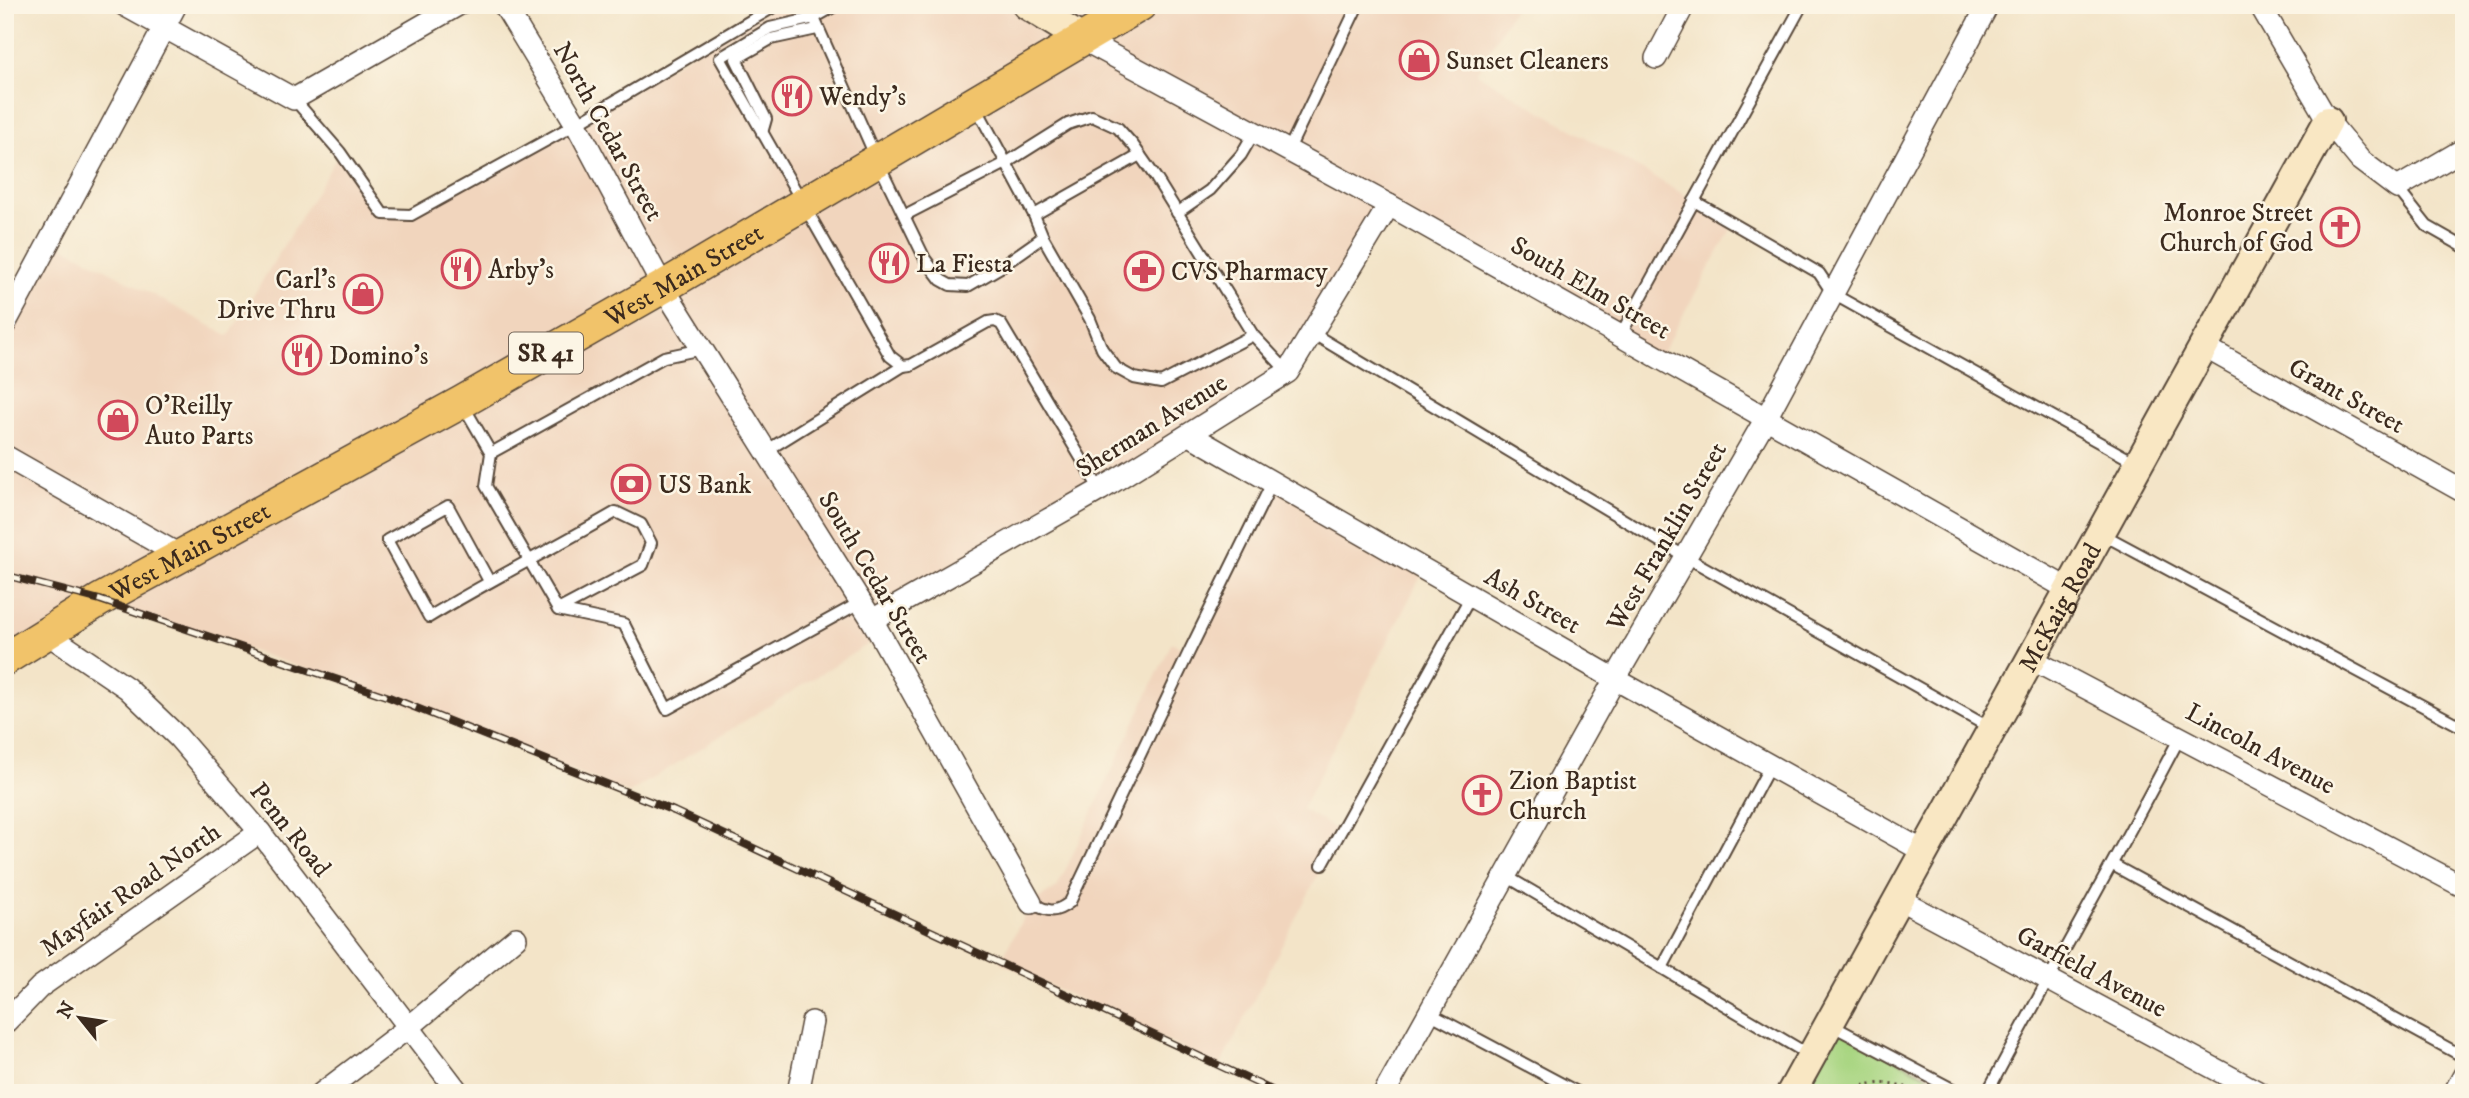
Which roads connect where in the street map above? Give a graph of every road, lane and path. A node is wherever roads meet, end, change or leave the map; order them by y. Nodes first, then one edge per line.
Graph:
1 (124, 5) edge
2 (176, 5) edge
3 (458, 5) edge
4 (503, 5) edge
5 (777, 5) edge
6 (837, 5) edge
7 (1027, 5) edge
8 (1140, 5) edge
9 (1358, 5) edge
10 (1685, 5) edge
11 (1802, 5) edge
12 (1988, 5) edge
13 (2260, 5) edge
14 (815, 24) junction
15 (164, 27) junction
16 (1082, 39) junction
17 (1656, 58) dead end
18 (294, 99) junction
19 (974, 103) junction
20 (2328, 121) junction
21 (576, 124) junction
22 (1255, 131) junction
23 (762, 133) junction
24 (1289, 149) junction
25 (2464, 149) edge
26 (1140, 155) junction
27 (877, 160) junction
28 (1006, 163) junction
29 (2397, 188) junction
30 (1694, 201) junction
31 (802, 205) junction
32 (1389, 205) junction
33 (1177, 213) junction
34 (905, 215) junction
35 (1034, 215) junction
36 (1044, 237) junction
37 (2464, 247) edge
38 (663, 287) junction
39 (1833, 294) junction
40 (5, 324) edge
41 (1312, 333) junction
42 (1253, 335) junction
43 (1620, 336) junction
44 (2203, 346) junction
45 (702, 349) junction
46 (902, 366) junction
47 (1288, 372) junction
48 (461, 402) junction
49 (1765, 419) junction
50 (1190, 435) junction
51 (766, 451) junction
52 (491, 453) junction
53 (5, 456) edge
54 (2138, 464) junction
55 (1272, 483) junction
56 (1100, 490) junction
57 (2464, 492) edge
58 (2100, 533) junction
59 (181, 556) junction
60 (1686, 558) junction
61 (531, 561) junction
62 (489, 581) junction
63 (2068, 589) junction
64 (1471, 597) junction
65 (558, 610) junction
66 (867, 611) junction
67 (46, 633) junction
68 (5, 659) edge
69 (2031, 659) junction
70 (1615, 679) junction
71 (2464, 728) edge
72 (1992, 729) junction
73 (2180, 737) junction
74 (1770, 766) junction
75 (260, 832) junction
76 (1923, 851) junction
77 (1322, 864) dead end
78 (2113, 865) junction
79 (1506, 876) junction
80 (2464, 887) edge
81 (1897, 898) junction
82 (1031, 903) joint
83 (516, 938) dead end
84 (1662, 968) junction
85 (2047, 979) junction
86 (1429, 1013) junction
87 (812, 1022) dead end
88 (5, 1023) edge
89 (1829, 1023) junction
90 (410, 1027) junction
91 (1811, 1055) junction
92 (2464, 1057) edge
93 (2464, 1075) edge
94 (1386, 1090) dead end
95 (322, 1093) edge
96 (458, 1093) edge
97 (798, 1093) edge
98 (1578, 1093) edge
99 (1791, 1093) edge
100 (1843, 1093) edge
101 (1916, 1093) edge
102 (1960, 1093) edge
103 (1987, 1093) edge
104 (2260, 1093) edge
105 (2454, 1093) edge

1 - 15 street
2 - 15 street
3 - 18 street
4 - 21 street, North Cedar Street
5 - 21 lane
6 - 14 lane
7 - 16 street
8 - 16 main road, West Main Street
9 - 24 lane
10 - 17 street
11 - 30 lane
12 - 39 street, West Franklin Street
13 - 20 street
14 - 23 lane
14 - 23 lane
14 - 27 lane
15 - 18 street
15 - 40 street
16 - 19 main road, West Main Street / SR 41
16 - 22 street, South Elm Street
18 - 21 lane
19 - 27 main road, West Main Street / SR 41
19 - 28 lane
20 - 29 street
20 - 44 street, McKaig Road
21 - 38 street, North Cedar Street
22 - 24 street, South Elm Street
22 - 33 lane
23 - 31 lane
24 - 32 street, South Elm Street
25 - 29 street
26 - 28 lane
26 - 33 lane
26 - 35 lane
27 - 31 main road, West Main Street / SR 41
27 - 34 lane
28 - 34 lane
28 - 35 lane
29 - 37 lane
30 - 39 lane
30 - 43 lane
31 - 38 main road, West Main Street / SR 41
31 - 46 lane
32 - 41 street, Sherman Avenue
32 - 43 street, South Elm Street
33 - 42 lane
34 - 36 lane
35 - 36 lane
36 - 42 lane
38 - 45 street, South Cedar Street
38 - 48 main road, West Main Street / SR 41
39 - 49 street, West Franklin Street
39 - 54 lane
41 - 47 street, Sherman Avenue
41 - 60 lane
42 - 47 lane
43 - 49 street, South Elm Street
44 - 54 street, McKaig Road
44 - 57 street, Grant Street
45 - 51 street, South Cedar Street
45 - 52 lane
46 - 51 lane
46 - 56 lane
47 - 50 street, Sherman Avenue
48 - 52 lane
48 - 59 main road, West Main Street / SR 41
49 - 60 street, West Franklin Street
49 - 63 street, South Elm Street
50 - 55 street, Ash Street
50 - 56 street, Sherman Avenue
51 - 66 street, South Cedar Street
52 - 61 lane
53 - 59 street
54 - 58 street, McKaig Road
55 - 64 street, Ash Street
55 - 82 lane
56 - 66 street, Sherman Avenue
58 - 63 street, McKaig Road
58 - 71 lane
59 - 67 main road, West Main Street / SR 41
60 - 70 street, West Franklin Street
60 - 72 lane
61 - 62 lane
61 - 65 lane
61 - 65 lane
62 - 62 lane
63 - 69 street, McKaig Road
64 - 70 street, Ash Street
64 - 77 lane
65 - 66 lane
66 - 82 street, South Cedar Street
67 - 68 main road, West Main Street / SR 41
67 - 75 street, Penn Road
69 - 72 street, McKaig Road
69 - 73 street, Lincoln Avenue
70 - 74 street, Ash Street
70 - 79 street, West Franklin Street
72 - 76 street, McKaig Road
73 - 78 lane
73 - 80 street, Lincoln Avenue
74 - 76 street, Ash Street
74 - 84 lane
75 - 88 street, Mayfair Road North
75 - 90 street, Penn Road
76 - 81 street, McKaig Road
78 - 85 lane
78 - 92 lane
79 - 84 lane
79 - 86 street, West Franklin Street
81 - 85 street, Garfield Avenue
81 - 89 street, McKaig Road
83 - 90 street
84 - 91 lane
85 - 103 lane
85 - 104 street, Garfield Avenue
86 - 94 street, West Franklin Street
86 - 98 lane
87 - 97 street
89 - 91 street, McKaig Road
89 - 102 lane
90 - 95 street
90 - 96 street, Penn Road
91 - 99 street, McKaig Road
93 - 105 street
100 - 101 path

